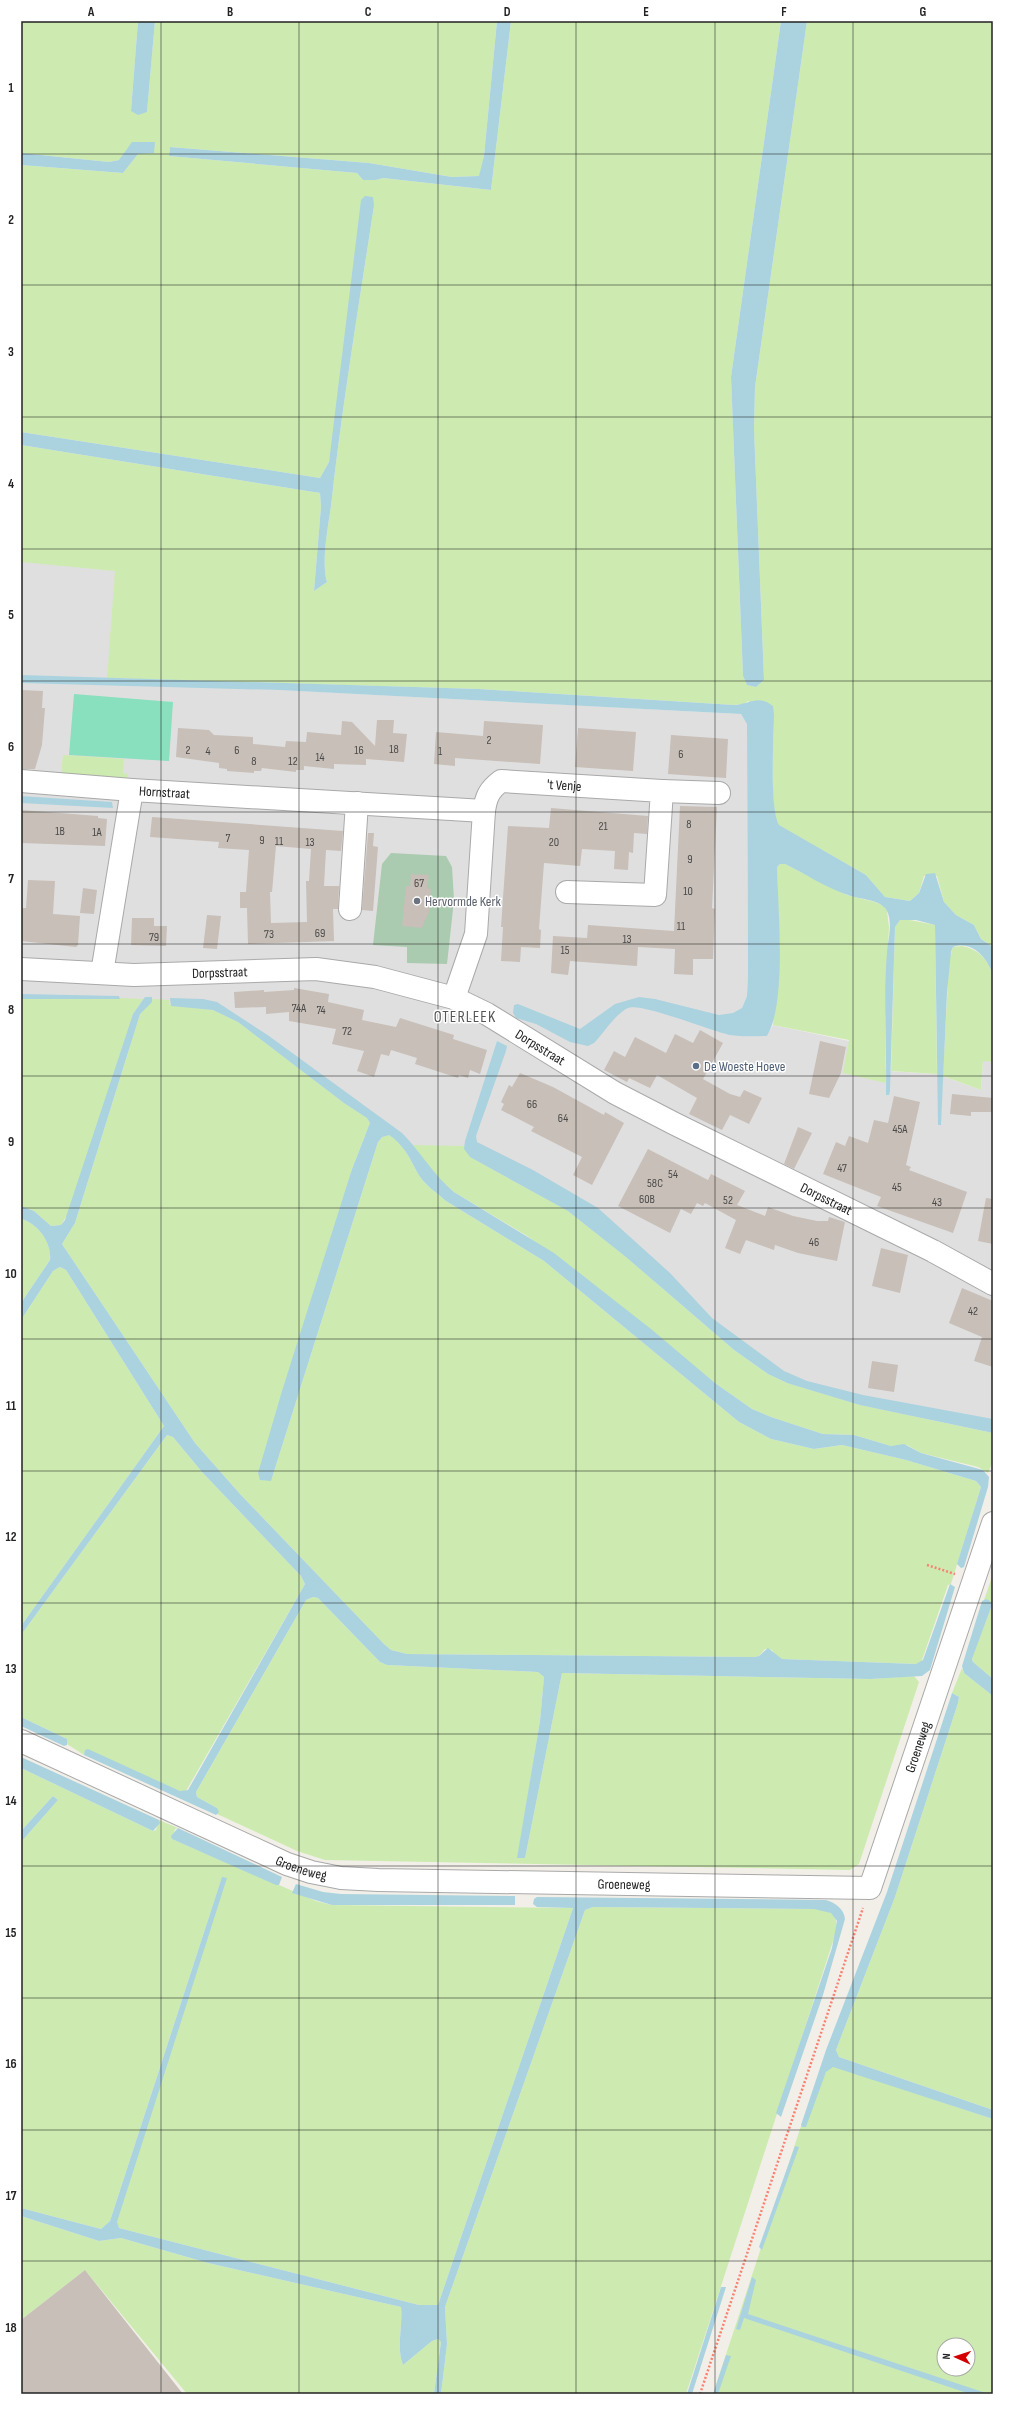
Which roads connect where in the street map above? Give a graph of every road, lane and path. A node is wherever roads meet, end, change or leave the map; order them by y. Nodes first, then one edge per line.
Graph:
1 (21, 781) edge
2 (132, 790) junction
3 (662, 791) junction
4 (719, 793) dead end
5 (357, 804) junction
6 (484, 811) junction
7 (567, 892) dead end
8 (350, 909) dead end
9 (21, 969) edge
10 (102, 973) junction
11 (454, 998) junction
12 (993, 1284) edge
13 (993, 1523) edge
14 (21, 1741) edge
15 (870, 1888) junction
16 (700, 2394) edge

1 - 2 street
2 - 5 street, Hornstraat
2 - 10 street, Hornstraat
3 - 4 street
3 - 6 street, 't Venje
3 - 7 street
5 - 6 street, Hornstraat
5 - 8 street
6 - 11 street, 't Venje
9 - 10 street, Dorpsstraat
10 - 11 street, Dorpsstraat
11 - 12 street, Dorpsstraat
13 - 15 street, Groeneweg
14 - 15 street, Groeneweg
15 - 16 path

